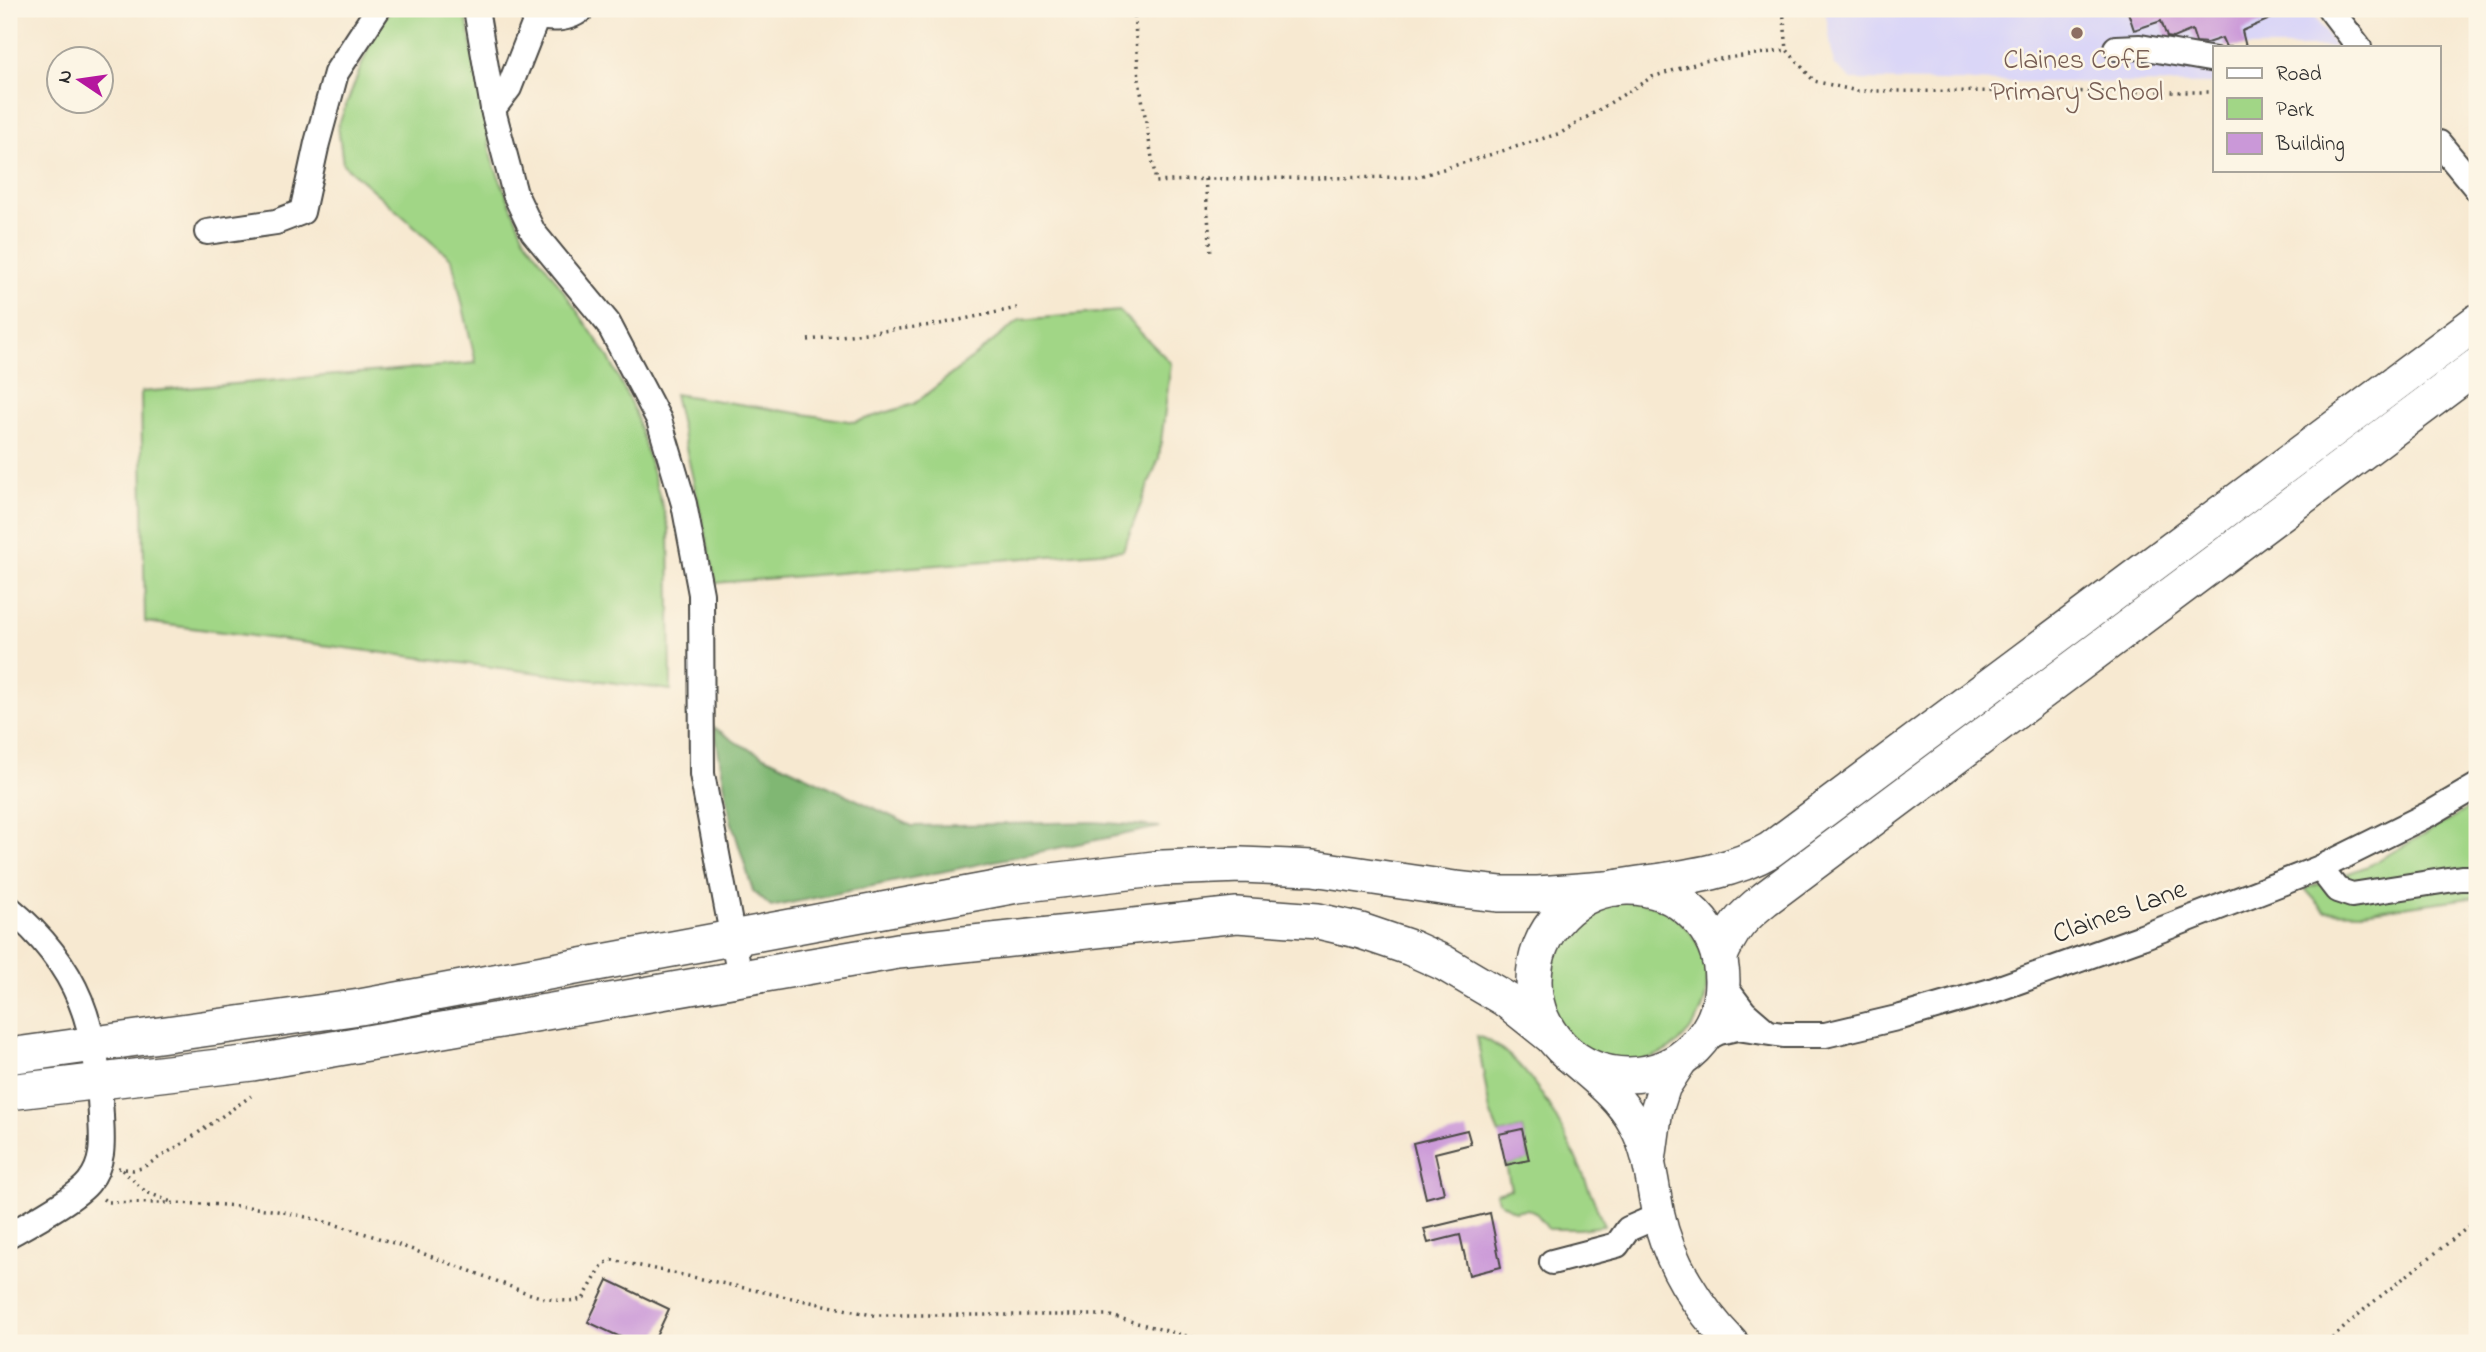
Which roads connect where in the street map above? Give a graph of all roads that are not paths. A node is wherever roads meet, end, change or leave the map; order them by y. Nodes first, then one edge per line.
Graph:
1 (378, 9) edge
2 (476, 9) edge
3 (582, 9) edge
4 (2330, 9) edge
5 (536, 13) edge
6 (2351, 45) edge
7 (2116, 48) dead end
8 (2213, 60) edge
9 (493, 108) junction
10 (2440, 144) edge
11 (2477, 190) edge
12 (207, 232) dead end
13 (2477, 322) edge
14 (2477, 366) edge
15 (2477, 786) edge
16 (2320, 868) junction
17 (2477, 878) edge
18 (1611, 888) junction
19 (9, 908) edge
20 (733, 939) junction
21 (1721, 971) junction
22 (740, 977) junction
23 (1766, 1031) junction
24 (1559, 1045) junction
25 (94, 1046) junction
26 (1691, 1050) junction
27 (9, 1056) edge
28 (99, 1082) junction
29 (9, 1092) edge
30 (1649, 1163) junction
31 (1658, 1216) junction
32 (9, 1235) edge
33 (1552, 1262) dead end
34 (1732, 1343) edge

1 - 12 street
2 - 9 street
3 - 5 street
4 - 6 street
5 - 9 street
7 - 8 street
9 - 20 street
10 - 11 street
13 - 18 highway
14 - 21 highway
15 - 16 street, Claines Lane
16 - 17 street
16 - 23 street, Claines Lane
18 - 20 highway
18 - 21 highway
18 - 24 highway
19 - 25 street
20 - 22 street
20 - 25 highway
21 - 23 street
21 - 26 highway
22 - 24 highway
22 - 28 highway
23 - 26 street, Claines Lane
24 - 26 highway
24 - 30 main road
25 - 27 highway
25 - 28 street
26 - 30 main road
28 - 29 highway
28 - 32 street
30 - 31 main road
31 - 33 street
31 - 34 main road

